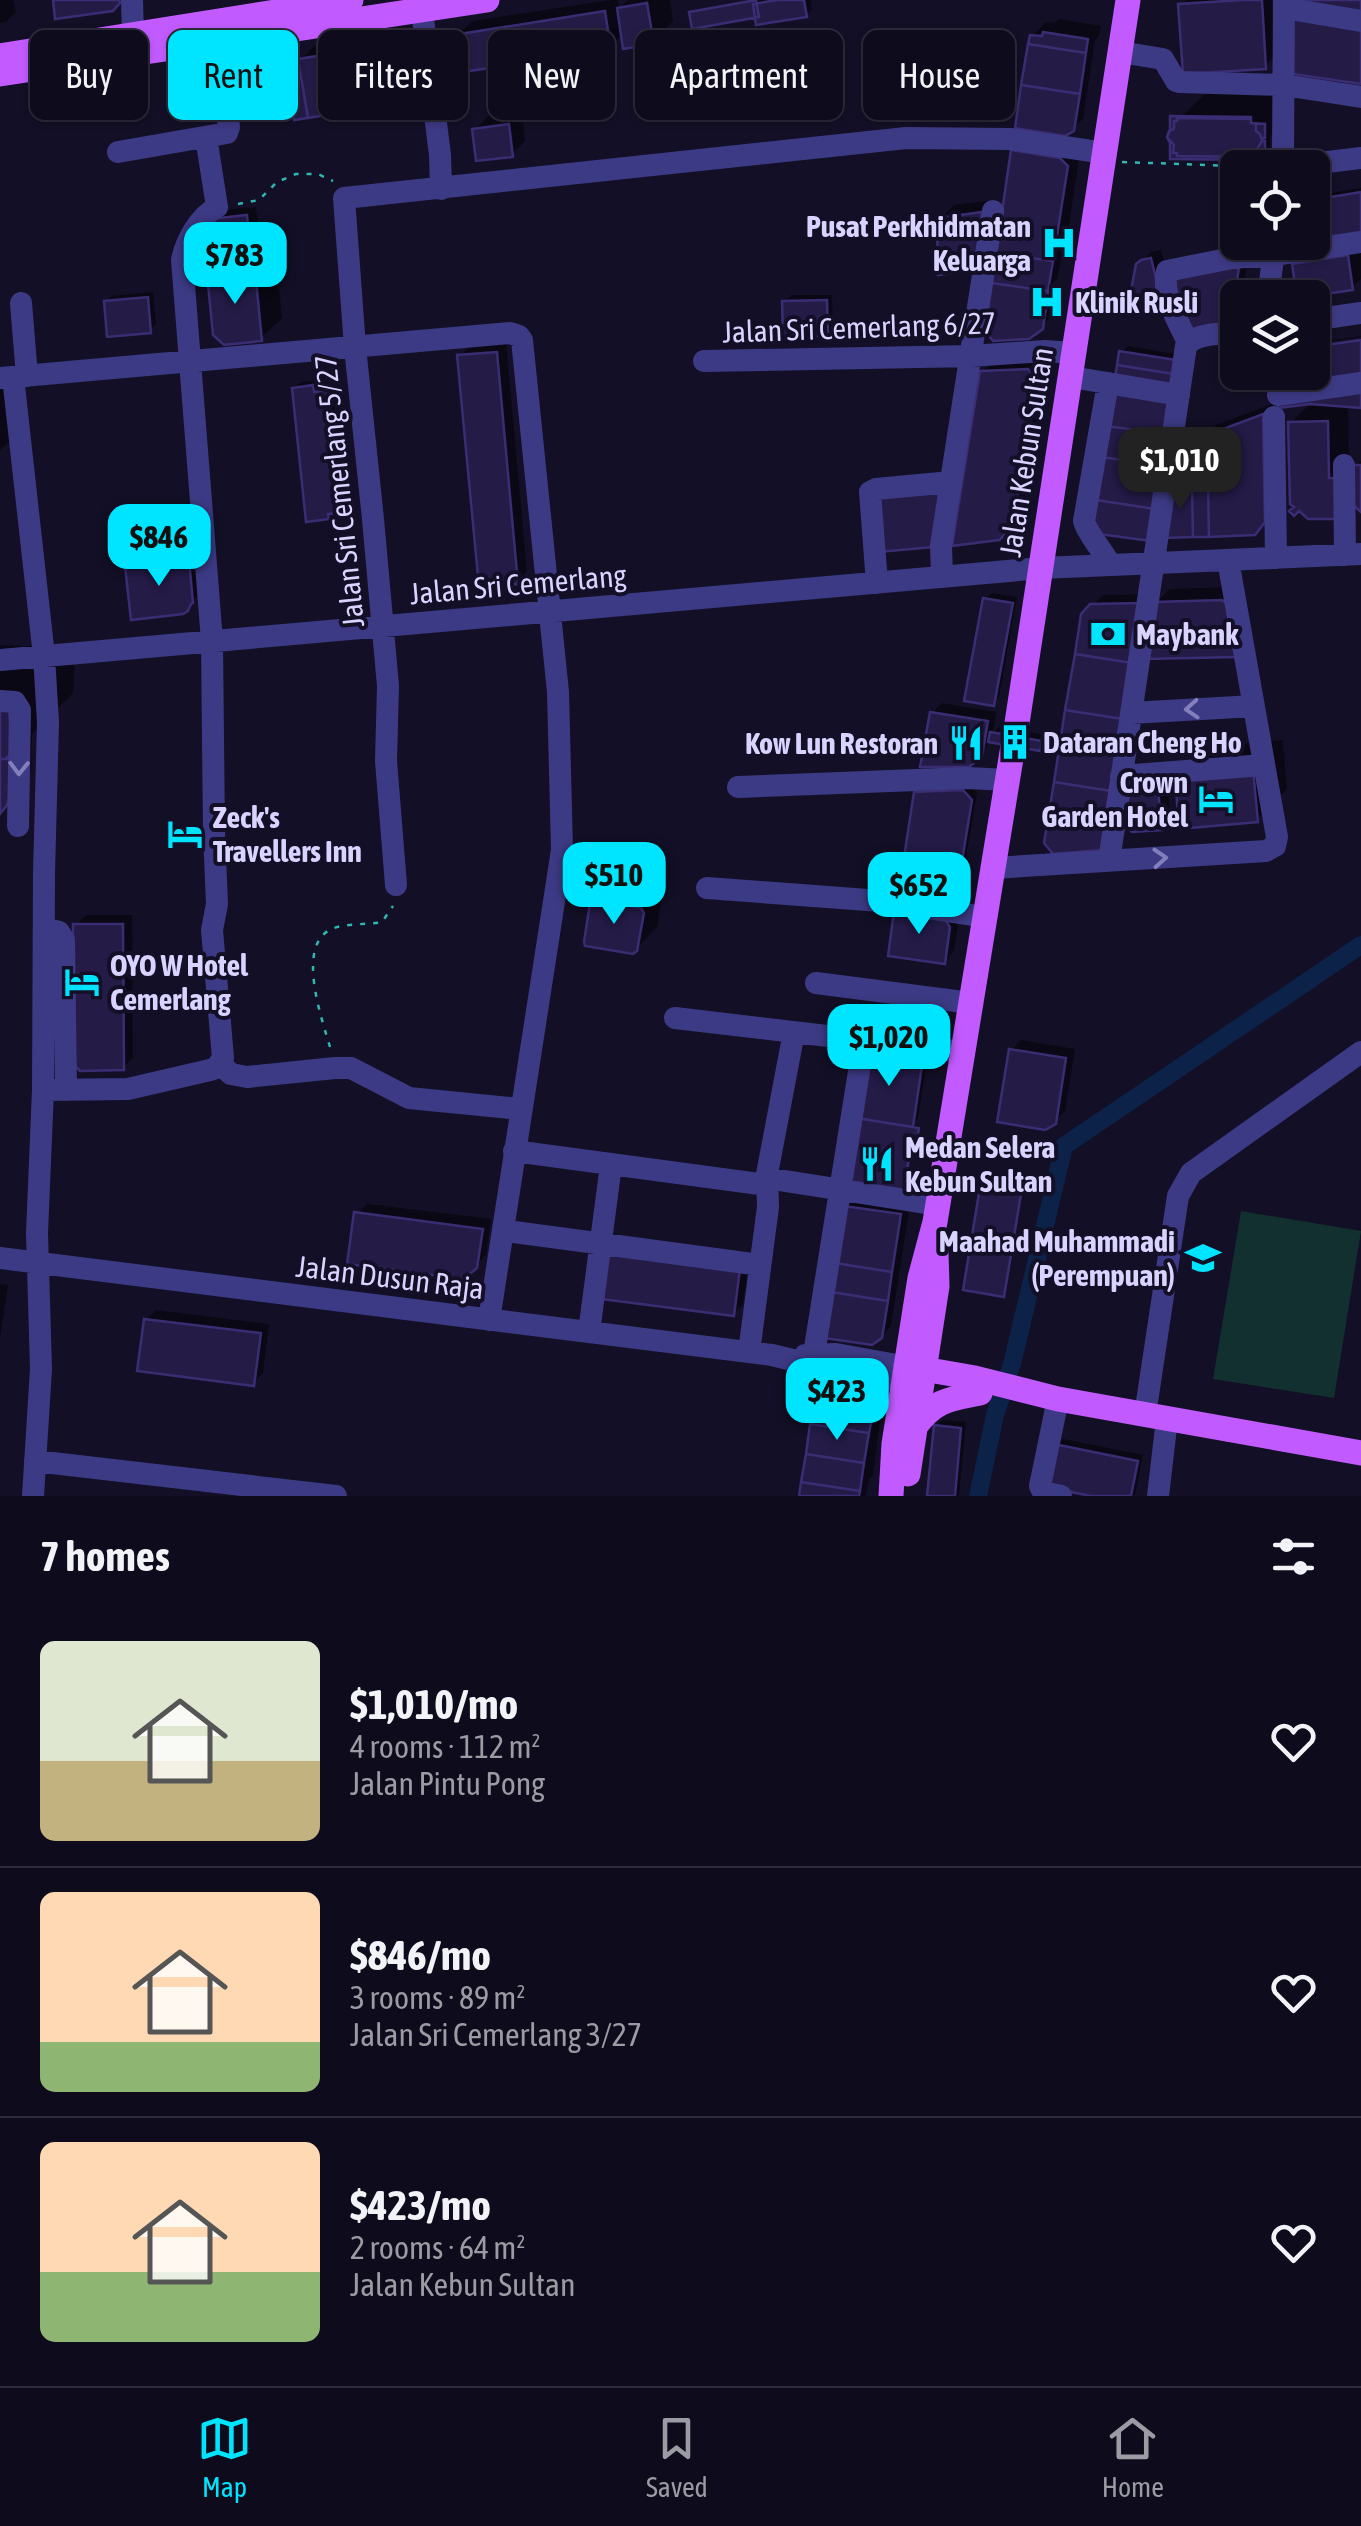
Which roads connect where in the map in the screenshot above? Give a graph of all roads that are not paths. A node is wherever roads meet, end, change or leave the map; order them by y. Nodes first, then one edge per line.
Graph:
1 (132, 0) edge
2 (351, 0) edge
3 (487, 0) edge
4 (1128, 0) edge
5 (1284, 4) edge
6 (422, 10) junction
7 (1361, 21) edge
8 (133, 30) edge
9 (285, 30) edge
10 (148, 33) edge
11 (168, 48) edge
12 (30, 51) edge
13 (1120, 52) junction
14 (0, 56) edge
15 (0, 74) edge
16 (1284, 86) junction
17 (1361, 97) edge
18 (227, 120) edge
19 (206, 136) junction
20 (1283, 150) edge
21 (118, 152) dead end
22 (1104, 158) junction
23 (1361, 158) edge
24 (1330, 162) edge
25 (440, 189) junction
26 (993, 212) dead end
27 (1361, 242) edge
28 (1330, 245) edge
29 (1223, 260) edge
30 (22, 303) dead end
31 (1361, 313) edge
32 (1330, 317) edge
33 (1220, 335) edge
34 (1188, 342) junction
35 (355, 347) junction
36 (972, 356) junction
37 (704, 361) dead end
38 (190, 362) junction
39 (1073, 365) junction
40 (13, 377) edge
41 (1361, 382) edge
42 (1108, 383) junction
43 (1179, 395) junction
44 (11, 458) edge
45 (1344, 465) dead end
46 (952, 482) junction
47 (1353, 554) edge
48 (1276, 558) junction
49 (1228, 560) junction
50 (1153, 563) junction
51 (1111, 565) junction
52 (1042, 568) junction
53 (942, 577) junction
54 (877, 583) junction
55 (550, 612) junction
56 (383, 626) junction
57 (212, 642) junction
58 (44, 656) junction
59 (0, 660) edge
60 (0, 701) edge
61 (1254, 706) junction
62 (1131, 713) junction
63 (1264, 765) junction
64 (1121, 776) junction
65 (1008, 780) junction
66 (738, 787) dead end
67 (9, 826) edge
68 (45, 826) junction
69 (1109, 861) junction
70 (993, 868) junction
71 (396, 884) road end
72 (707, 888) dead end
73 (985, 917) junction
74 (816, 983) dead end
75 (972, 1003) junction
76 (674, 1018) dead end
77 (794, 1032) junction
78 (864, 1040) junction
79 (963, 1052) junction
80 (1361, 1052) edge
81 (220, 1064) junction
82 (54, 1090) junction
83 (520, 1109) junction
84 (514, 1151) junction
85 (612, 1165) junction
86 (766, 1182) junction
87 (840, 1190) junction
88 (937, 1213) junction
89 (514, 1232) dead end
90 (601, 1244) junction
91 (0, 1258) edge
92 (38, 1262) junction
93 (760, 1265) junction
94 (489, 1320) junction
95 (932, 1320) junction
96 (589, 1332) junction
97 (760, 1354) junction
98 (814, 1354) junction
99 (914, 1375) junction
100 (982, 1387) junction
101 (1058, 1399) junction
102 (1156, 1417) junction
103 (914, 1428) junction
104 (1361, 1453) edge
105 (35, 1461) junction
106 (198, 1488) edge
107 (33, 1496) edge
108 (336, 1496) edge
109 (890, 1496) edge
110 (906, 1496) edge
111 (1061, 1496) edge
112 (1158, 1496) edge

1 - 8 street
2 - 10 main road
3 - 6 main road
4 - 13 main road, Jalan Kebun Sultan
5 - 7 street
5 - 16 street
6 - 9 main road
6 - 25 street
11 - 15 main road
12 - 14 main road
13 - 16 street
13 - 22 main road, Jalan Kebun Sultan
16 - 17 street
16 - 20 street
18 - 19 street
19 - 21 street
19 - 38 street
22 - 25 street
22 - 39 main road, Jalan Kebun Sultan
23 - 24 street
25 - 35 street, Jalan Sri Cemerlang 5/27
26 - 36 street
27 - 28 street
29 - 34 street
30 - 40 street
31 - 32 street
33 - 34 street
34 - 43 street
35 - 38 street
35 - 55 street
35 - 56 street, Jalan Sri Cemerlang 5/27
36 - 37 street, Jalan Sri Cemerlang 6/27
36 - 39 street, Jalan Sri Cemerlang 6/27
36 - 46 street
38 - 40 street
38 - 57 street
39 - 42 street, Jalan Sri Cemerlang 6/27
39 - 52 main road, Jalan Kebun Sultan
40 - 44 street
41 - 48 street
42 - 43 street, Jalan Sri Cemerlang 6/27
42 - 51 street
43 - 50 street
44 - 58 street
45 - 47 street
46 - 53 street
46 - 54 street
47 - 48 street, Jalan Sri Cemerlang
48 - 49 street, Jalan Sri Cemerlang
49 - 50 street, Jalan Sri Cemerlang
49 - 61 street
50 - 51 street, Jalan Sri Cemerlang
50 - 62 street
51 - 52 street, Jalan Sri Cemerlang
52 - 53 street, Jalan Sri Cemerlang
52 - 65 main road, Jalan Kebun Sultan
53 - 54 street, Jalan Sri Cemerlang
54 - 55 street, Jalan Sri Cemerlang
55 - 56 street, Jalan Sri Cemerlang
55 - 83 street
56 - 57 street, Jalan Sri Cemerlang
56 - 71 street, Jalan Sri Cemerlang 5/27
57 - 58 street, Jalan Sri Cemerlang
57 - 81 street
58 - 59 street, Jalan Sri Cemerlang
58 - 68 street
60 -> 67 street
61 -> 62 street
61 - 63 street
62 - 64 street
63 - 64 street
69 -> 63 street
64 - 69 street
65 - 66 street
65 - 70 main road, Jalan Kebun Sultan
67 - 68 street
68 - 82 street
69 - 70 street
70 - 73 main road, Jalan Kebun Sultan
72 - 73 street
73 - 75 main road, Jalan Kebun Sultan
74 - 75 street
75 - 79 main road, Jalan Kebun Sultan
76 - 77 street
77 - 78 street
77 - 86 street
78 - 79 street
78 - 87 street
79 - 88 main road, Jalan Kebun Sultan
80 - 102 street
81 - 82 street
81 - 83 street
82 - 92 street
83 - 84 street
84 - 85 street
84 - 94 street
85 - 86 street
85 - 90 street
86 - 87 street
86 - 93 street
87 - 88 street
87 - 98 street
88 - 95 main road, Jalan Kebun Sultan
88 - 99 main road, Jalan Kebun Sultan
89 - 90 street
90 - 93 street
90 - 96 street
91 - 92 street, Jalan Dusun Raja
92 - 94 street, Jalan Dusun Raja
92 - 105 street
93 - 97 street
94 - 96 street, Jalan Dusun Raja
95 - 99 main road, Jalan Kebun Sultan
95 - 100 main road
96 - 97 street, Jalan Dusun Raja
97 - 98 street, Jalan Dusun Raja
97 - 99 street, Jalan Dusun Raja
98 - 99 street, Jalan Dusun Raja
99 - 100 main road
99 - 103 main road, Jalan Kebun Sultan
99 - 109 main road, Jalan Kebun Sultan
100 - 101 main road
100 - 103 main road
101 - 102 main road
101 - 111 street
102 - 104 main road
102 - 112 street
103 - 110 main road, Jalan Kebun Sultan
105 - 106 street
105 - 107 street
106 - 108 street

